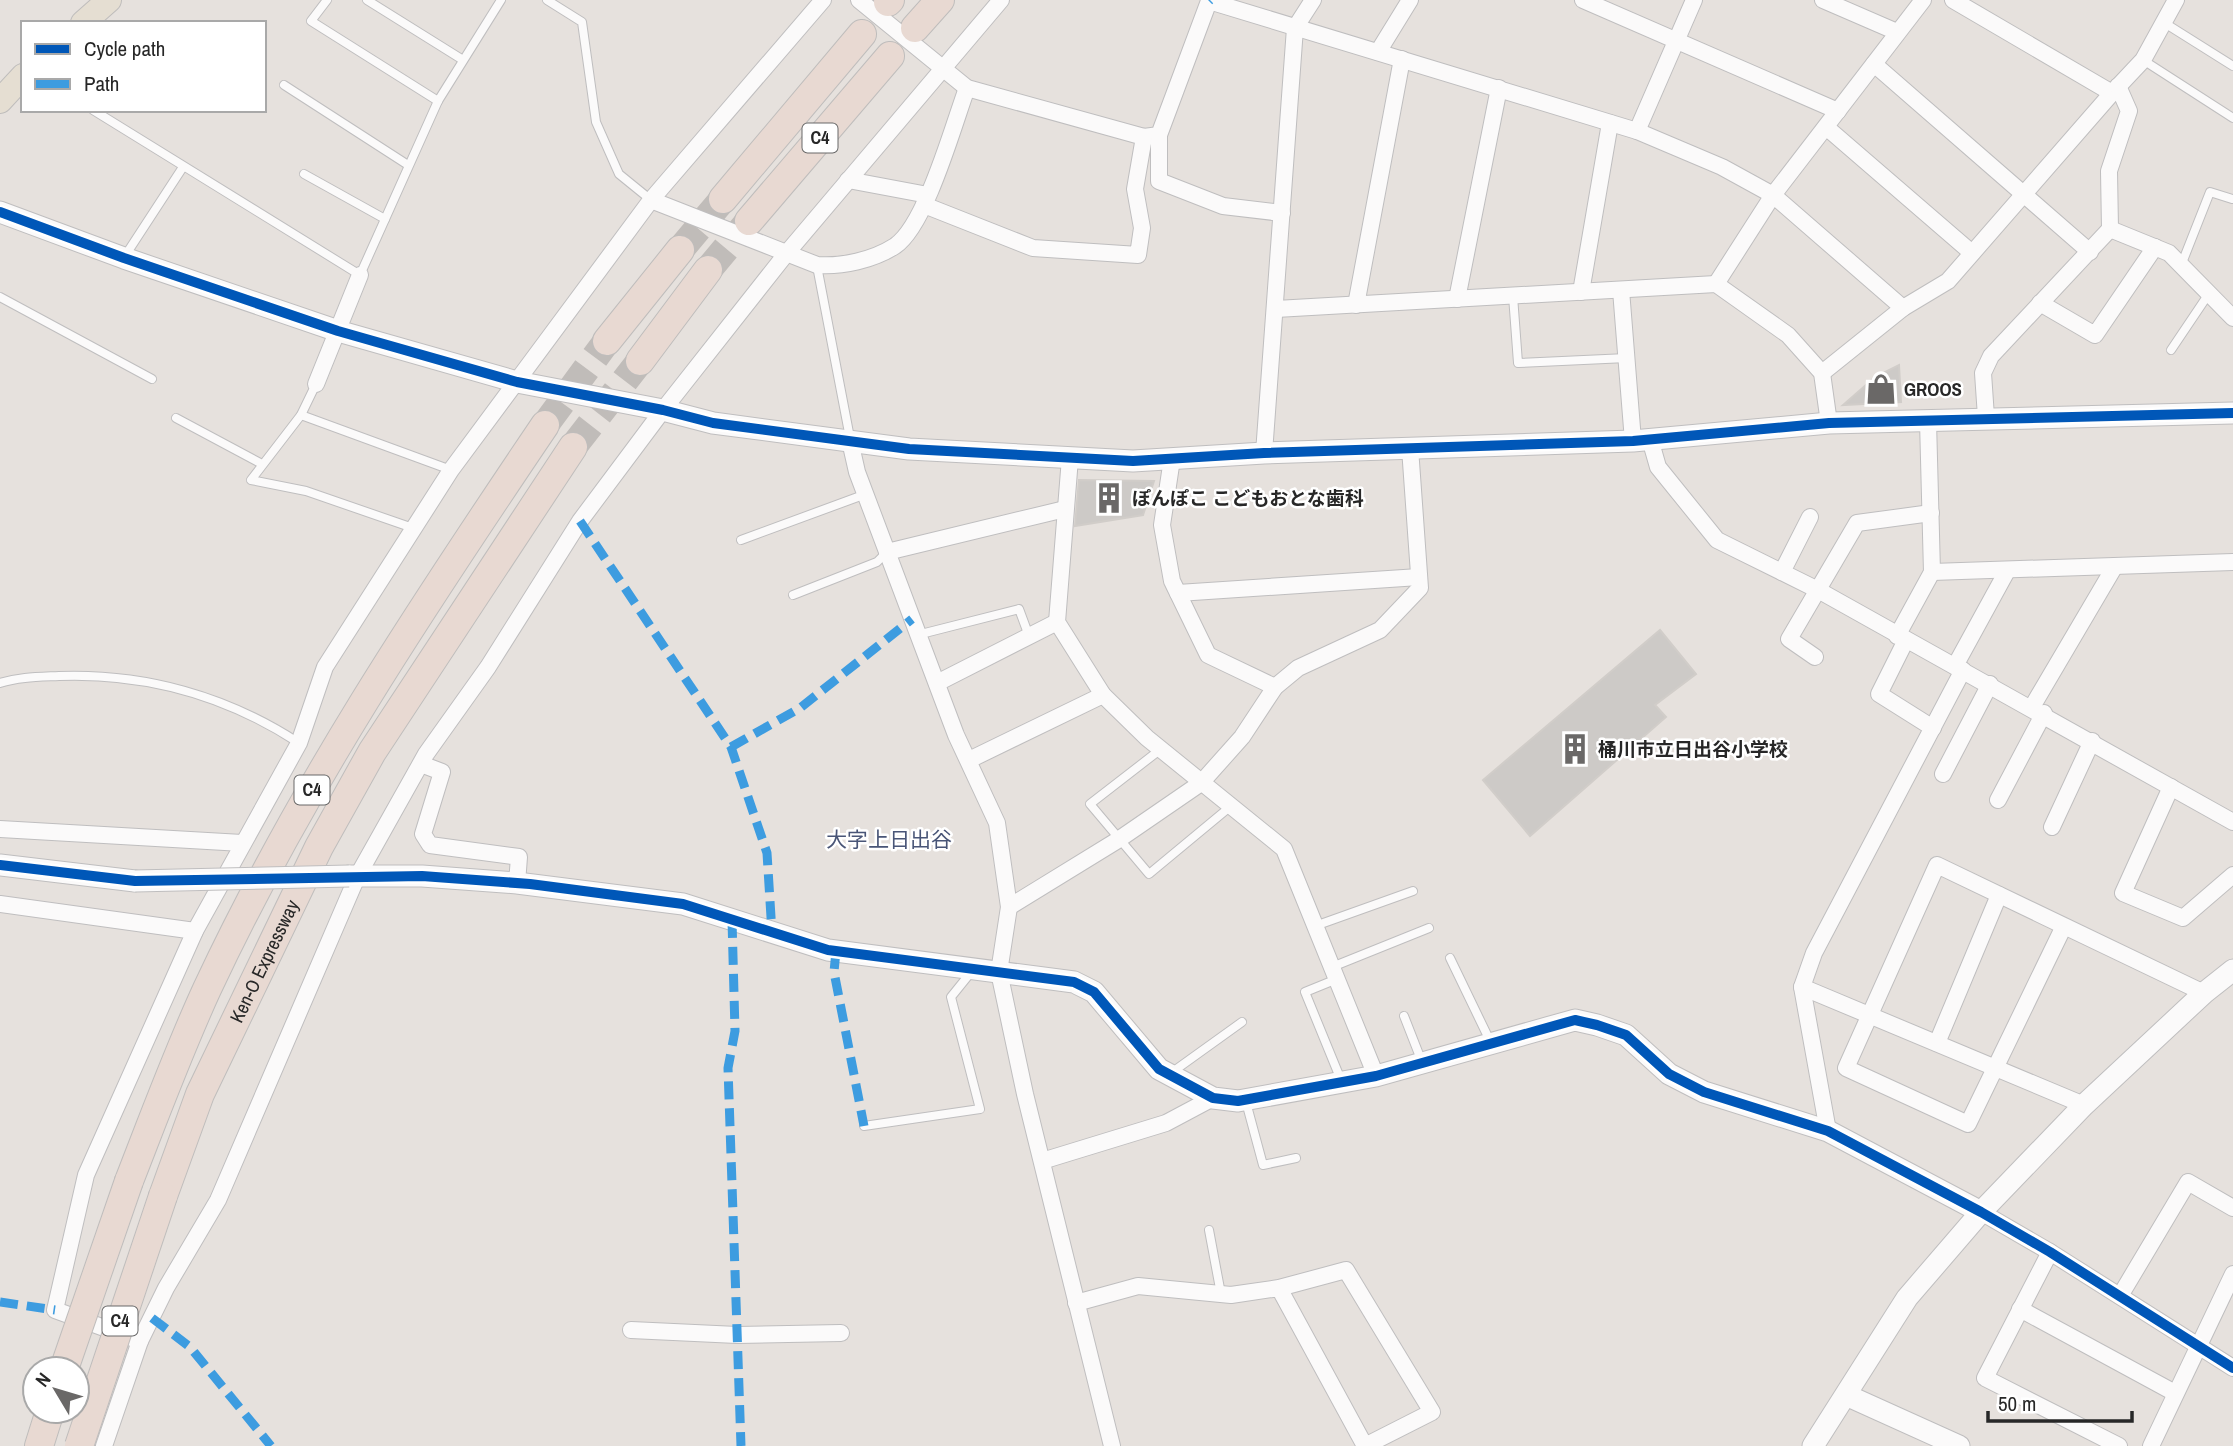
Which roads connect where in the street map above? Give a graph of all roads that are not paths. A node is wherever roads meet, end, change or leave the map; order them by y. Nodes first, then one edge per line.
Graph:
1 (327, 0) edge
2 (367, 0) edge
3 (501, 0) edge
4 (547, 0) edge
5 (823, 0) edge
6 (859, 0) edge
7 (940, 0) edge
8 (1001, 0) edge
9 (1312, 0) edge
10 (1410, 0) edge
11 (1583, 0) edge
12 (1694, 0) edge
13 (1823, 0) edge
14 (1923, 0) edge
15 (1954, 0) edge
16 (2176, 0) edge
17 (107, 1) edge
18 (85, 21) edge
19 (2163, 22) junction
20 (915, 28) dead end
21 (1295, 28) junction
22 (1897, 32) junction
23 (862, 34) dead end
24 (1677, 41) junction
25 (1378, 52) junction
26 (890, 56) dead end
27 (463, 60) junction
28 (1402, 60) junction
29 (2143, 60) junction
30 (1874, 64) junction
31 (2233, 66) edge
32 (941, 68) junction
33 (21, 78) edge
34 (284, 85) dead end
35 (967, 88) junction
36 (1499, 88) junction
37 (2115, 89) junction
38 (0, 101) edge
39 (438, 101) junction
40 (1838, 111) junction
41 (96, 112) edge
42 (2233, 118) edge
43 (1610, 122) junction
44 (1826, 127) junction
45 (1637, 131) junction
46 (1152, 136) junction
47 (408, 165) junction
48 (183, 167) junction
49 (304, 174) dead end
50 (848, 180) junction
51 (1773, 195) junction
52 (2025, 197) junction
53 (723, 199) tunnel mouth
54 (2232, 199) edge
55 (651, 200) junction
56 (926, 200) junction
57 (0, 212) edge
58 (1282, 213) junction
59 (385, 219) junction
60 (749, 220) tunnel mouth
61 (2110, 229) junction
62 (2155, 247) junction
63 (680, 250) tunnel mouth
64 (2090, 252) junction
65 (1972, 253) junction
66 (786, 254) junction
67 (124, 258) junction
68 (2182, 263) junction
69 (817, 265) junction
70 (708, 271) tunnel mouth
71 (360, 275) junction
72 (1716, 284) junction
73 (1621, 290) junction
74 (1581, 292) junction
75 (2210, 292) junction
76 (0, 296) edge
77 (1513, 296) junction
78 (1457, 299) junction
79 (2040, 303) junction
80 (1356, 305) junction
81 (1903, 308) junction
82 (1276, 309) junction
83 (2233, 318) edge
84 (338, 331) junction
85 (607, 341) tunnel mouth
86 (2171, 349) dead end
87 (1627, 358) junction
88 (640, 361) tunnel mouth
89 (1822, 373) junction
90 (152, 379) dead end
91 (517, 382) junction
92 (316, 384) joint
93 (663, 410) junction
94 (2233, 413) edge
95 (301, 415) junction
96 (1986, 417) junction
97 (176, 418) dead end
98 (1928, 421) junction
99 (1829, 423) junction
100 (545, 425) tunnel mouth
101 (1641, 440) junction
102 (850, 441) junction
103 (573, 447) tunnel mouth
104 (1410, 448) junction
105 (1264, 453) junction
106 (1070, 458) junction
107 (1172, 459) junction
108 (262, 464) junction
109 (451, 470) junction
110 (866, 494) junction
111 (1065, 509) junction
112 (1931, 513) junction
113 (1810, 517) dead end
114 (412, 528) junction
115 (741, 540) dead end
116 (887, 552) junction
117 (2233, 562) edge
118 (2115, 566) junction
119 (2007, 571) junction
120 (1782, 572) junction
121 (1932, 572) junction
122 (1419, 577) junction
123 (1818, 590) junction
124 (1178, 593) junction
125 (793, 595) dead end
126 (1057, 622) junction
127 (917, 635) junction
128 (1029, 636) junction
129 (1902, 638) junction
130 (1815, 657) dead end
131 (1959, 668) junction
132 (0, 683) edge
133 (937, 683) junction
134 (1990, 684) junction
135 (1275, 687) junction
136 (1103, 695) junction
137 (2038, 710) junction
138 (1933, 728) junction
139 (2092, 741) junction
140 (299, 743) junction
141 (1161, 749) junction
142 (970, 760) junction
143 (421, 764) junction
144 (1943, 774) dead end
145 (1202, 783) junction
146 (2171, 787) junction
147 (1998, 800) dead end
148 (1231, 806) junction
149 (2233, 822) edge
150 (2052, 827) dead end
151 (0, 829) edge
152 (1118, 840) junction
153 (242, 843) junction
154 (0, 864) edge
155 (2233, 875) edge
156 (353, 877) junction
157 (517, 883) junction
158 (1413, 891) dead end
159 (1999, 895) junction
160 (0, 904) edge
161 (1009, 907) junction
162 (1315, 926) junction
163 (2064, 926) junction
164 (1429, 928) dead end
165 (195, 931) junction
166 (1450, 958) dead end
167 (974, 969) junction
168 (2233, 970) edge
169 (999, 972) junction
170 (1334, 973) junction
171 (1802, 987) junction
172 (2204, 993) junction
173 (1870, 1015) junction
174 (1404, 1016) dead end
175 (1242, 1022) dead end
176 (1937, 1043) junction
177 (1491, 1044) junction
178 (1422, 1063) junction
179 (1995, 1067) junction
180 (1168, 1075) junction
181 (1376, 1076) junction
182 (1342, 1082) junction
183 (1213, 1098) junction
184 (1245, 1100) junction
185 (2084, 1105) junction
186 (864, 1126) dead end
187 (1828, 1131) junction
188 (1296, 1158) dead end
189 (1042, 1161) junction
190 (2233, 1208) edge
191 (1981, 1212) junction
192 (1209, 1230) dead end
193 (2050, 1252) junction
194 (2233, 1274) edge
195 (1279, 1288) junction
196 (1221, 1294) junction
197 (2120, 1296) junction
198 (1076, 1303) junction
199 (2020, 1308) junction
200 (631, 1331) dead end
201 (841, 1334) dead end
202 (140, 1341) junction
203 (2197, 1345) junction
204 (69, 1355) edge
205 (2233, 1368) edge
206 (2175, 1393) junction
207 (1846, 1395) junction
208 (46, 1425) edge
209 (39, 1446) edge
210 (79, 1446) edge
211 (104, 1446) edge
212 (1112, 1446) edge
213 (1813, 1446) edge
214 (1959, 1446) edge
215 (2119, 1446) edge
216 (2151, 1446) edge

1 - 39 lane
2 - 27 lane
3 - 27 lane
4 - 55 lane
5 - 55 street
6 - 32 street
7 - 20 highway
8 - 32 street
9 - 21 street
10 - 25 street
11 - 24 street
12 - 24 street
13 - 22 street
14 - 22 street
15 - 37 street
16 - 19 street
17 - 18 main road
19 - 29 street
19 - 31 lane
21 - 25 street
21 - 46 street
21 - 58 street
22 - 30 street
23 - 53 highway, C4
24 - 40 street
24 - 45 street
25 - 28 street
26 - 60 highway, C4
27 - 39 lane
28 - 36 street
28 - 80 street
29 - 37 street
29 - 42 lane
30 - 40 street
30 - 52 street
32 - 35 street
32 - 50 street
33 - 38 main road
34 - 47 lane
35 - 46 street
35 - 56 street
36 - 43 street
36 - 78 street
37 - 52 street
37 - 61 street
39 - 47 lane
40 - 44 street
41 - 48 lane
43 - 45 street
43 - 74 street
44 - 51 street
44 - 65 street
45 - 51 street
46 - 56 street
46 - 58 street
47 - 59 lane
48 - 67 lane
48 - 71 lane
49 - 59 lane
50 - 56 street
50 - 66 street
51 - 72 street
51 - 81 street
52 - 64 street
52 - 65 street
54 - 68 lane
55 - 66 street
55 - 91 street
56 - 69 street
57 - 67 street
58 - 82 street
59 - 71 lane
61 - 62 street
61 - 64 street
62 - 68 street
62 - 79 street
63 - 85 highway
64 - 79 street
65 - 81 street
66 - 69 street
66 - 93 street
67 - 84 street
68 - 75 street
69 - 102 lane
70 - 88 highway
71 - 84 street
72 - 73 street
72 - 89 street
73 - 74 street
73 - 87 street
74 - 77 street
75 - 83 street
75 - 86 lane
76 - 90 lane
77 - 78 street
77 - 87 lane
78 - 80 street
79 - 96 street
80 - 82 street
81 - 89 street
82 - 105 street
84 - 91 street
84 - 92 street
87 - 101 street
89 - 99 street
91 - 93 street
91 - 109 street
92 - 95 lane
93 - 102 street
93 - 143 street
94 - 96 street
95 - 108 lane
95 - 109 lane
96 - 98 street
97 - 108 lane
98 - 99 street
98 - 112 street
99 - 101 street
100 - 204 highway, Ken-O Expressway / C4, bridge
101 - 104 street
101 - 120 street
102 - 106 street
102 - 110 street
103 - 210 highway, Ken-O Expressway / C4, bridge
104 - 105 street
104 - 122 street
105 - 107 street
106 - 107 street
106 - 111 street
107 - 124 street
108 - 114 lane
109 - 114 street
110 - 115 lane
110 - 116 street
111 - 116 street
111 - 126 street
112 - 121 street
112 - 123 street
113 - 120 street
114 - 140 street
116 - 125 lane
116 - 127 street
117 - 118 street
118 - 119 street
118 - 137 street
119 - 121 street
119 - 131 street
120 - 123 street
121 - 129 street
122 - 124 street
122 - 135 street
123 - 129 street
123 - 130 street
124 - 135 street
126 - 128 street
126 - 136 street
127 - 128 lane
127 - 133 street
128 - 133 street
129 - 131 street
129 - 138 street
131 - 134 street
131 - 138 street
132 - 140 lane
133 - 142 street
134 - 137 street
134 - 144 street
135 - 145 street
136 - 141 street
136 - 142 street
137 - 139 street
137 - 147 street
138 - 171 street
139 - 146 street
139 - 150 street
140 - 153 street
141 - 145 street
141 - 152 lane
142 - 161 street
143 - 156 street
143 - 157 street
145 - 148 street
145 - 152 street
146 - 149 street
146 - 155 street
148 - 152 lane
148 - 162 street
151 - 153 street
152 - 161 street
153 - 165 street
154 - 156 street, bridge
156 - 157 street
156 - 202 street
157 - 167 street
158 - 162 lane
159 - 163 street
159 - 173 street
159 - 176 street
160 - 165 street
161 - 169 street
162 - 170 street
163 - 172 street
163 - 179 street
164 - 170 lane
165 - 202 street
166 - 177 lane
167 - 169 street
167 - 186 lane
168 - 172 street
169 - 180 street
169 - 189 street
170 - 181 street
170 - 182 lane
171 - 173 street
171 - 187 street
172 - 185 street
173 - 176 street
173 - 179 street
174 - 178 lane
175 - 180 lane
176 - 179 street
177 - 178 street
177 - 187 street
178 - 181 street
179 - 185 street
180 - 183 street
181 - 182 street
182 - 184 street
183 - 184 street
183 - 189 street
184 - 188 lane
185 - 191 street
187 - 191 street
189 - 198 street
190 - 197 street
191 - 193 street
191 - 207 street
192 - 196 lane
193 - 197 street
193 - 199 street
194 - 203 street
195 - 195 street
195 - 196 street
196 - 198 street
197 - 203 street
198 - 212 street
199 - 206 street
199 - 215 street
200 - 201 street
202 - 211 street
203 - 205 street
203 - 206 street
206 - 216 street
207 - 213 street
207 - 214 street
208 - 209 highway

